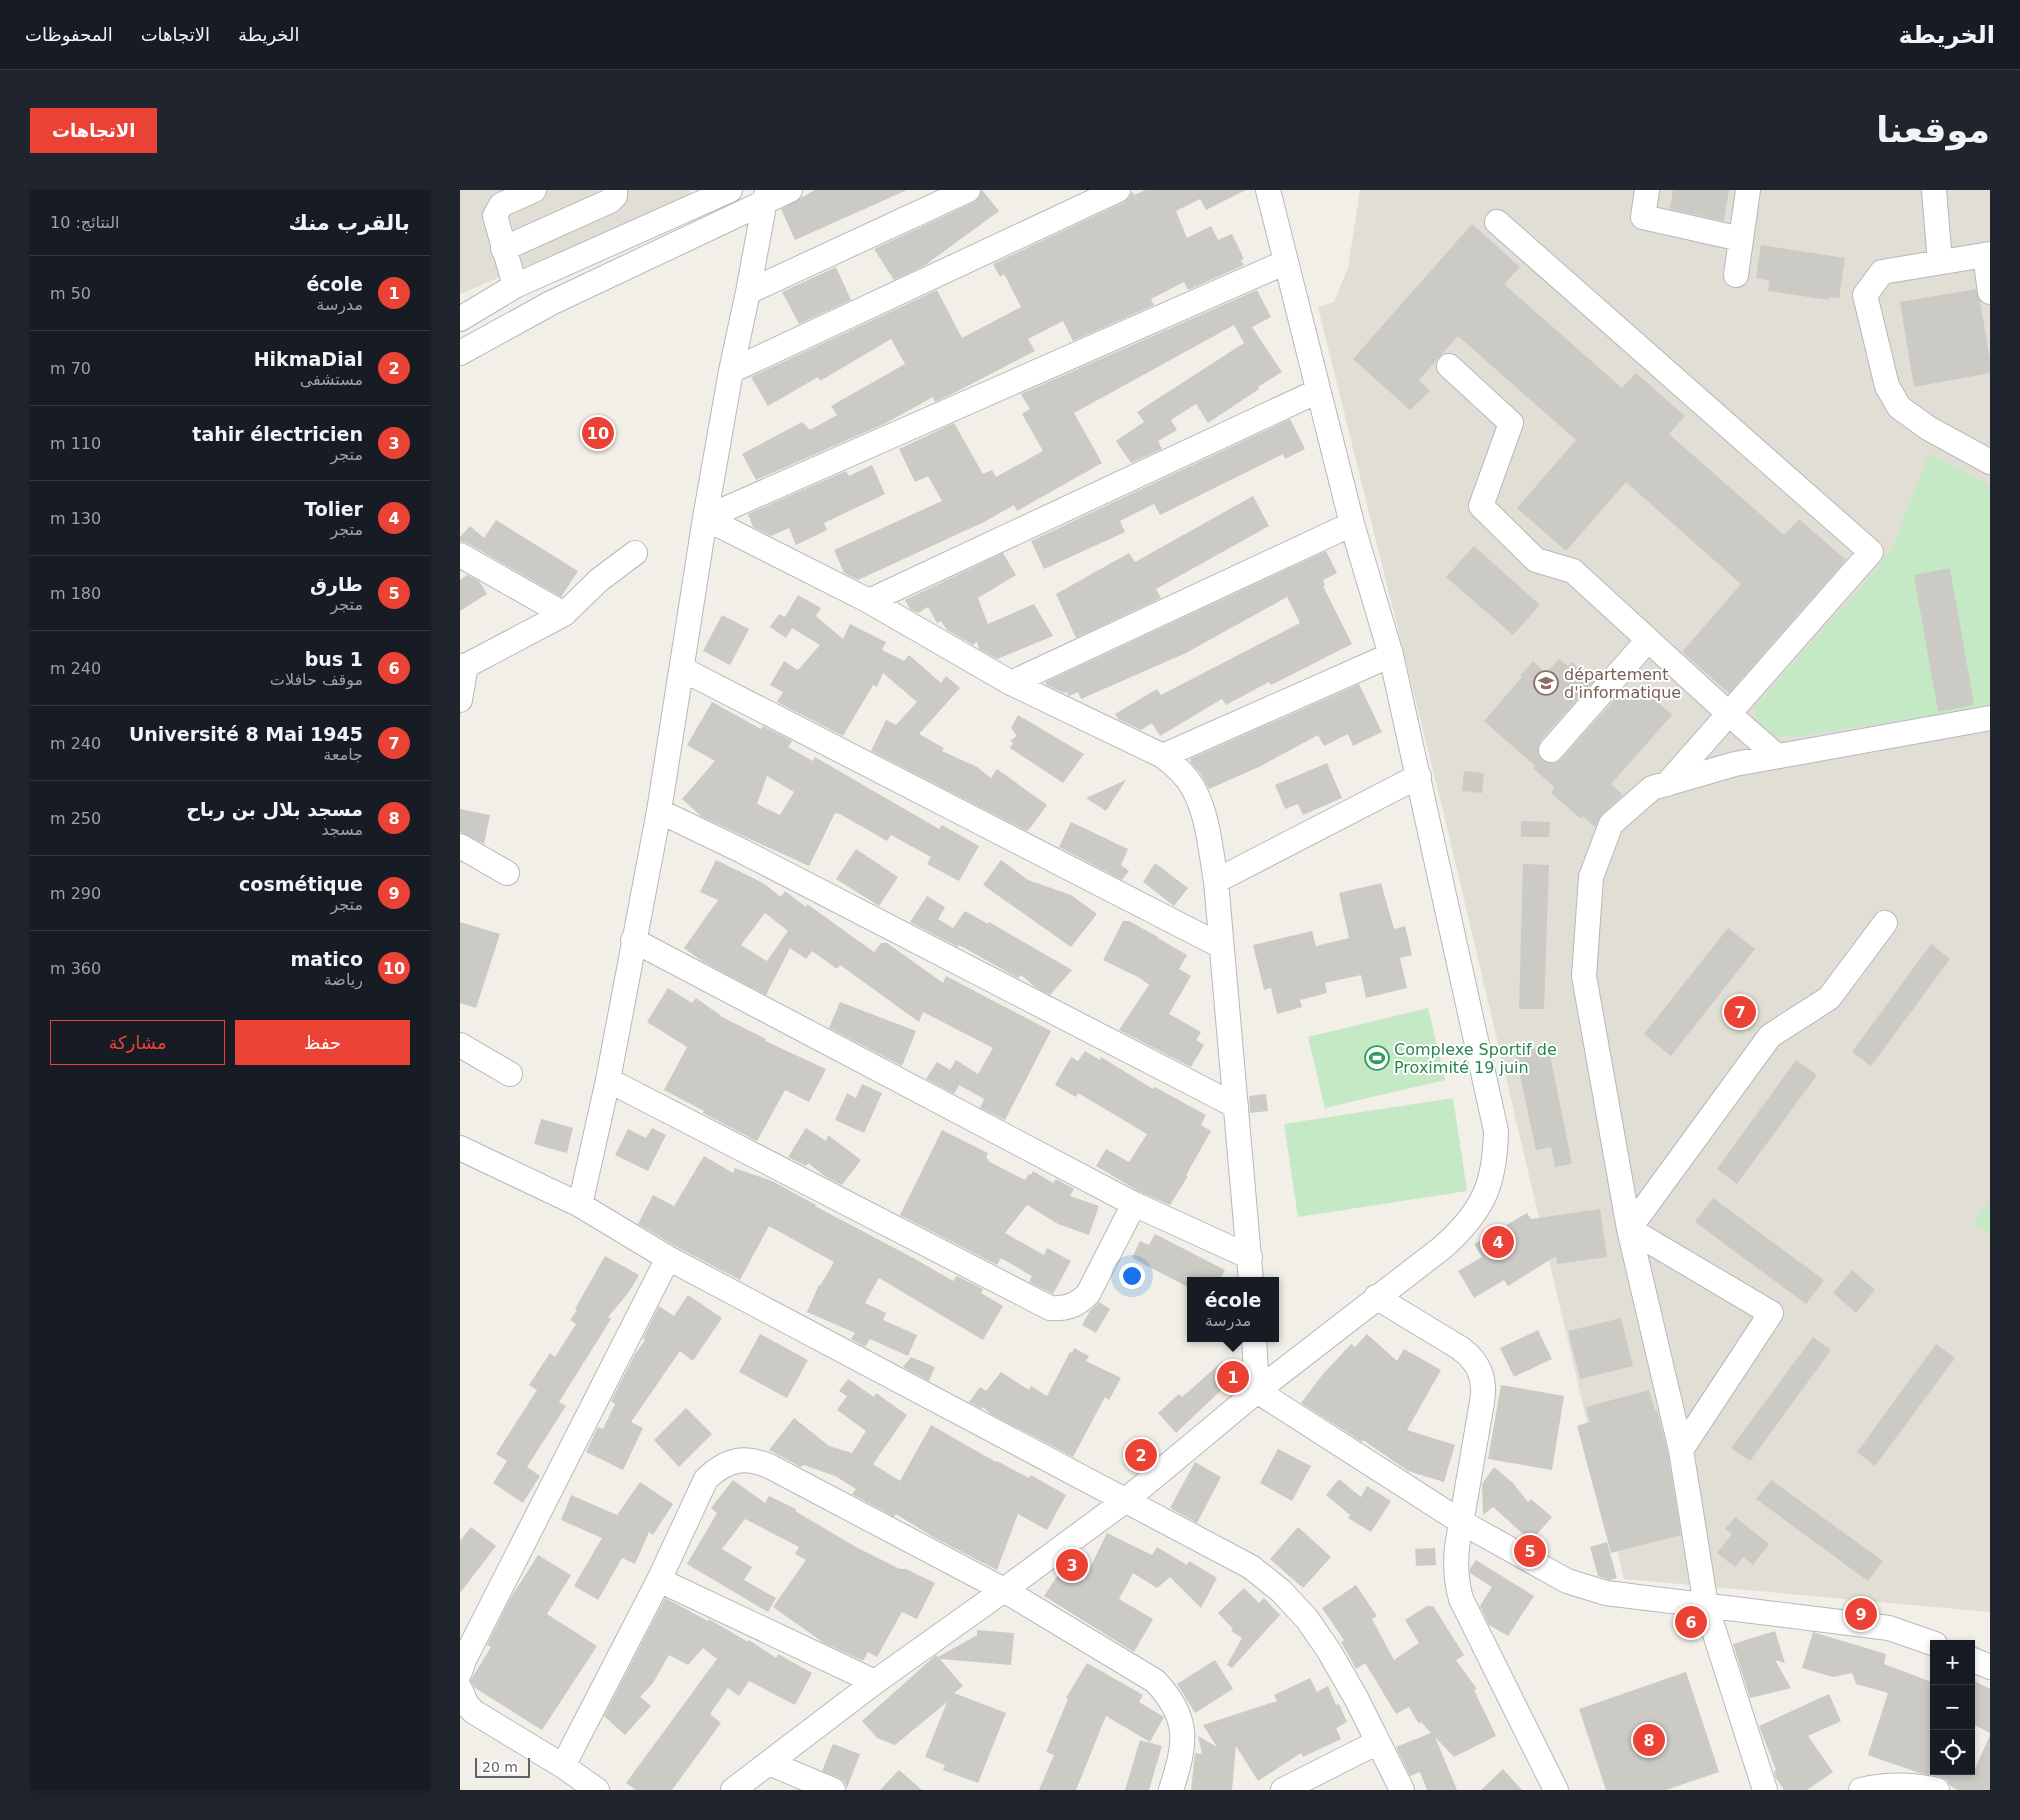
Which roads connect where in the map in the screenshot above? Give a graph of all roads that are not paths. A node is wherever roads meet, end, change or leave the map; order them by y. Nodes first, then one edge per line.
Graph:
1 (534, 190) edge
2 (615, 190) edge
3 (730, 190) edge
4 (790, 190) edge
5 (968, 190) edge
6 (1118, 190) edge
7 (1268, 190) edge
8 (1647, 190) edge
9 (1748, 190) edge
10 (1934, 190) edge
11 (766, 196) edge
12 (1496, 222) dead end
13 (1741, 239) junction
14 (503, 249) junction
15 (1988, 255) edge
16 (1286, 262) junction
17 (1940, 262) junction
18 (1736, 275) dead end
19 (515, 286) junction
20 (748, 292) junction
21 (1990, 292) edge
22 (460, 318) edge
23 (460, 353) edge
24 (1449, 366) dead end
25 (731, 371) junction
26 (1318, 391) junction
27 (1990, 462) edge
28 (705, 518) junction
29 (1352, 524) junction
30 (634, 553) dead end
31 (460, 555) edge
32 (869, 601) junction
33 (564, 614) junction
34 (1648, 640) junction
35 (1391, 655) junction
36 (463, 667) edge
37 (682, 669) junction
38 (1011, 683) junction
39 (460, 700) edge
40 (1729, 714) junction
41 (1990, 718) edge
42 (1551, 750) dead end
43 (1163, 756) junction
44 (1777, 756) junction
45 (1419, 776) junction
46 (1667, 784) junction
47 (659, 811) junction
48 (460, 846) edge
49 (507, 873) dead end
50 (1216, 881) junction
51 (1885, 923) dead end
52 (633, 940) junction
53 (1221, 946) junction
54 (460, 1045) edge
55 (510, 1074) dead end
56 (608, 1080) junction
57 (1236, 1106) junction
58 (460, 1148) edge
59 (1134, 1204) junction
60 (580, 1205) junction
61 (1629, 1229) junction
62 (1250, 1257) junction
63 (668, 1258) junction
64 (1251, 1277) edge
65 (1376, 1297) junction
66 (1254, 1342) edge
67 (1257, 1390) junction
68 (1681, 1450) junction
69 (1126, 1500) junction
70 (1462, 1523) junction
71 (659, 1580) junction
72 (1004, 1590) junction
73 (1706, 1606) junction
74 (1930, 1642) edge
75 (1975, 1661) edge
76 (1990, 1667) edge
77 (460, 1672) edge
78 (875, 1682) junction
79 (460, 1689) edge
80 (1378, 1742) junction
81 (769, 1763) junction
82 (563, 1766) junction
83 (597, 1790) edge
84 (733, 1790) edge
85 (833, 1790) edge
86 (1171, 1790) edge
87 (1283, 1790) edge
88 (1402, 1790) edge
89 (1556, 1790) edge
90 (1765, 1790) edge
91 (1860, 1790) edge
92 (1937, 1790) edge

1 - 14 street
2 - 14 street
3 - 19 street
4 - 11 street
5 - 20 street
6 - 25 street
7 - 16 street
8 - 13 street
9 - 13 street
10 - 17 street
11 - 20 street
11 - 23 street
12 - 40 street
13 - 18 street
14 - 19 street
15 - 17 street
15 - 21 street
16 - 26 street
16 - 28 street
17 - 27 street
19 - 22 street
20 - 25 street
24 - 34 street
25 - 28 street
26 - 29 street
26 - 32 street
28 - 32 street
28 - 37 street
29 - 35 street
29 - 38 street
30 - 33 street
31 - 33 street
32 - 38 street
33 - 36 street
34 - 40 street
34 - 42 street
35 - 43 street
35 - 45 street
36 - 39 street
37 - 47 street
37 - 53 street
38 - 43 street
40 - 44 street
40 - 46 street
41 - 44 street
43 - 50 street
44 - 46 street
45 - 50 street
45 - 65 street
46 - 61 street
47 - 52 street
47 - 57 street
48 - 49 street
50 - 53 street
51 - 61 street
52 - 56 street
52 - 59 street
53 - 57 street
54 - 55 street
56 - 59 street
56 - 60 street
57 - 62 street
58 - 60 street
59 - 62 street
60 - 63 street
61 - 68 street
61 - 68 street
62 - 64 street
63 - 69 street
63 - 77 street
65 - 67 street
65 - 70 street
66 - 67 street
67 - 69 street
67 - 70 street
68 - 73 street
69 - 72 street
69 - 80 street
70 - 73 street
70 - 89 street
71 - 72 street
71 - 78 street
71 - 82 street
72 - 78 street
72 - 86 street
73 - 74 street
73 - 90 street
75 - 76 street
78 - 81 street
79 - 82 street
80 - 87 street
80 - 88 street
81 - 84 street
81 - 85 street
82 - 83 street
91 - 92 street

